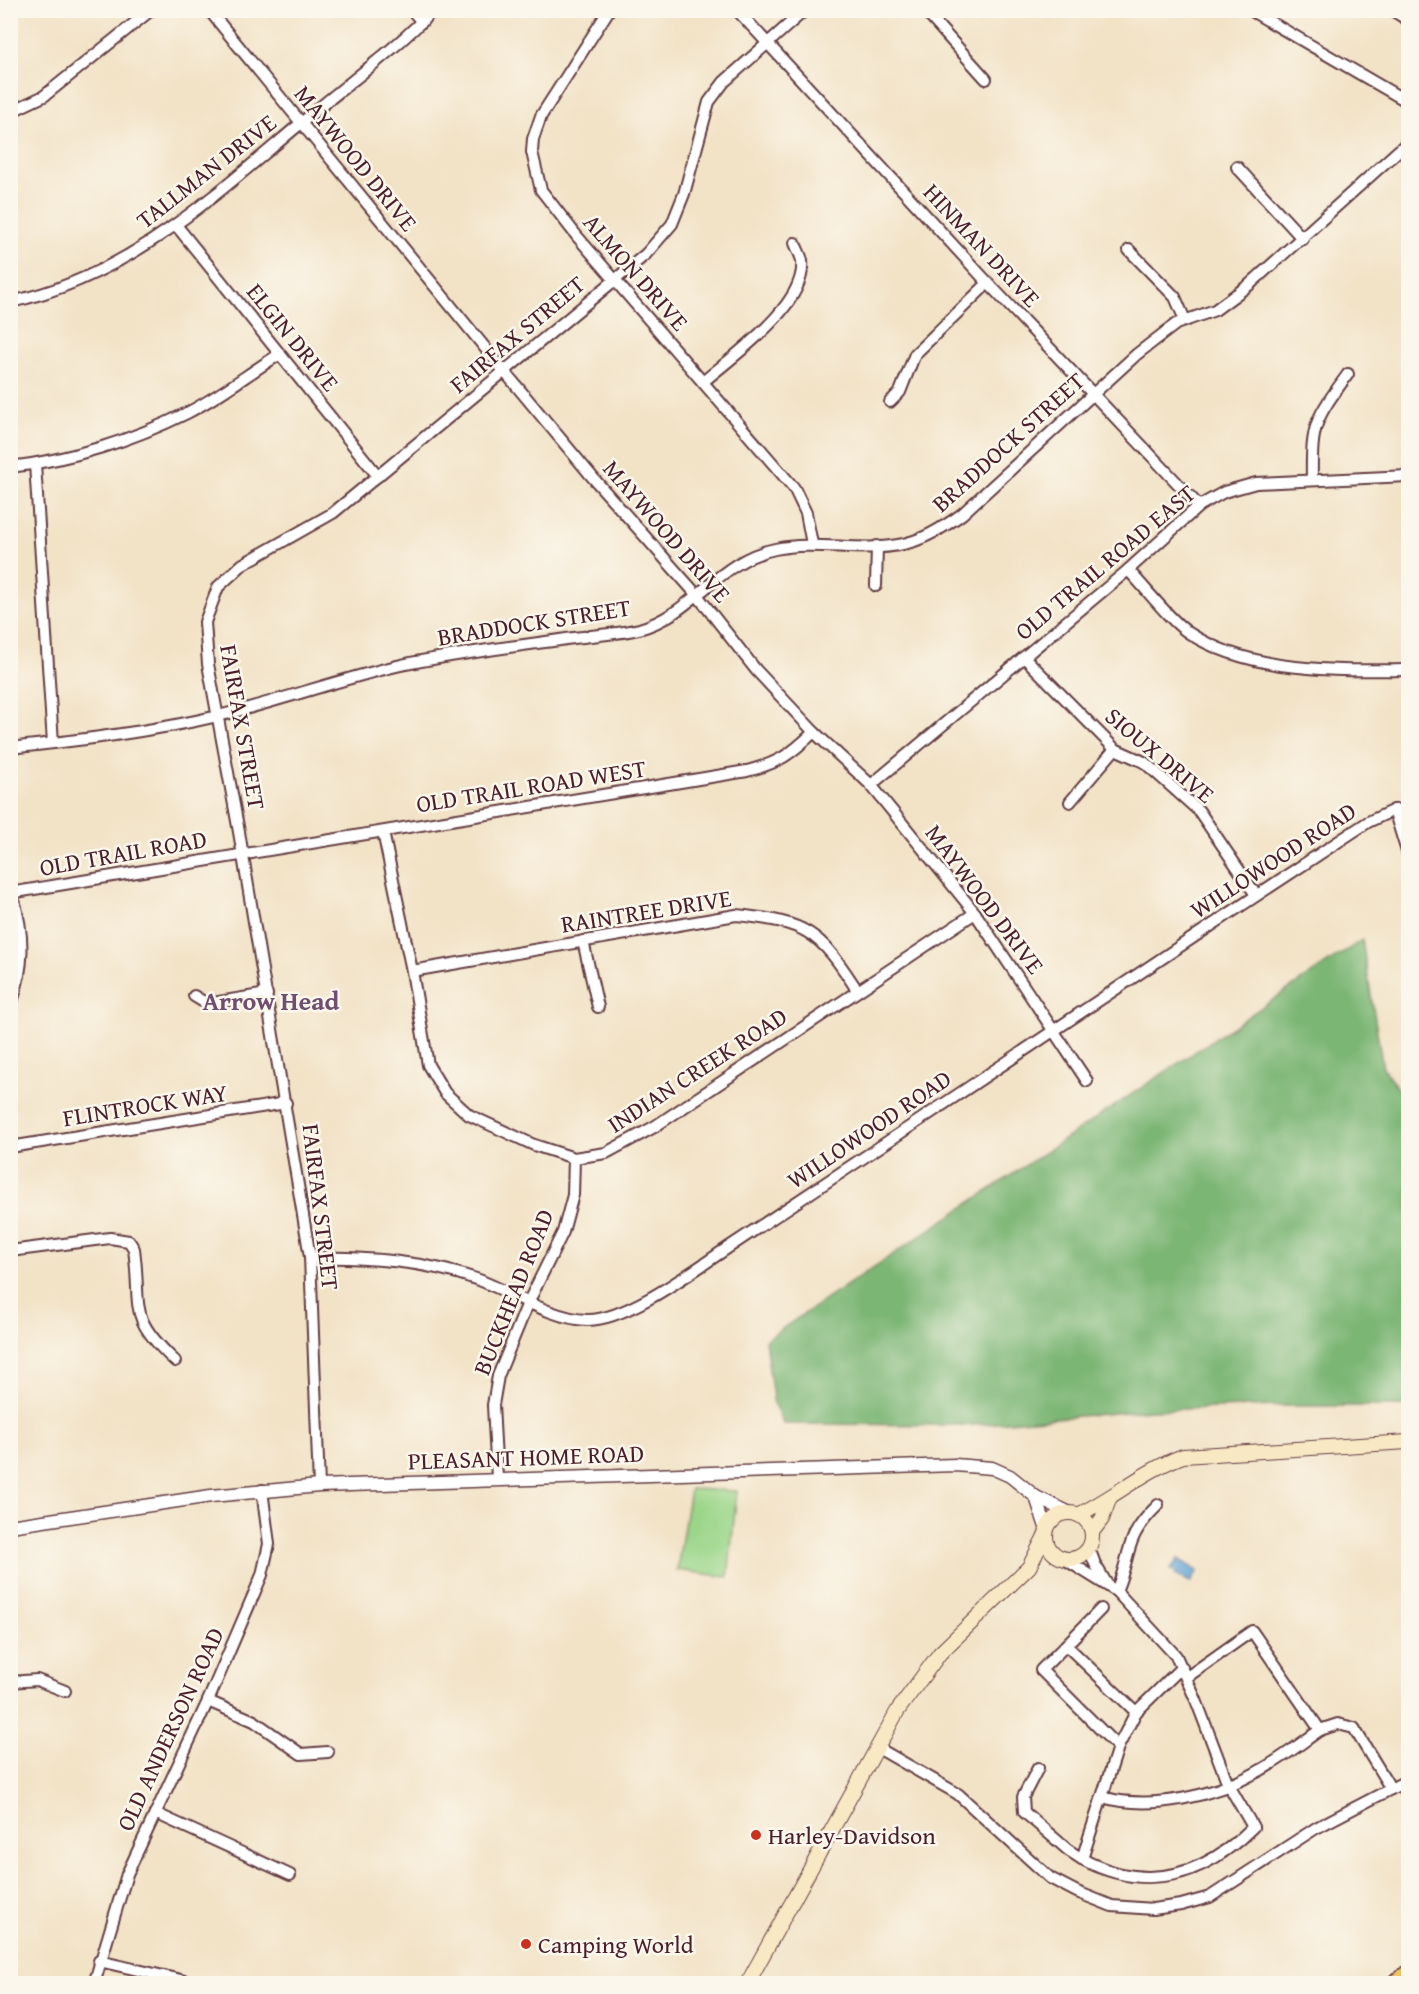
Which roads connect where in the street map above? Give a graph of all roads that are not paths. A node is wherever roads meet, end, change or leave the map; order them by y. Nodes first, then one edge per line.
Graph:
1 (151, 10) edge
2 (209, 10) edge
3 (412, 10) edge
4 (433, 10) edge
5 (609, 10) edge
6 (737, 10) edge
7 (805, 10) edge
8 (924, 10) edge
9 (1250, 10) edge
10 (1392, 10) edge
11 (1408, 20) edge
12 (422, 22) junction
13 (768, 42) junction
14 (986, 79) dead end
15 (1408, 102) edge
16 (10, 112) edge
17 (300, 124) junction
18 (1408, 142) edge
19 (1237, 167) dead end
20 (176, 225) junction
21 (1303, 239) junction
22 (795, 243) dead end
23 (1129, 250) dead end
24 (616, 279) junction
25 (988, 283) junction
26 (10, 302) edge
27 (1185, 320) junction
28 (280, 354) junction
29 (504, 371) junction
30 (1348, 374) dead end
31 (704, 382) junction
32 (1094, 394) junction
33 (890, 402) dead end
34 (35, 464) junction
35 (10, 467) edge
36 (378, 476) junction
37 (1408, 476) edge
38 (1312, 480) junction
39 (1199, 506) junction
40 (812, 544) junction
41 (877, 546) junction
42 (1128, 570) junction
43 (876, 586) dead end
44 (697, 596) junction
45 (1024, 657) junction
46 (1408, 670) edge
47 (217, 716) junction
48 (814, 732) junction
49 (53, 743) junction
50 (10, 748) edge
51 (1115, 748) junction
52 (871, 785) junction
53 (1070, 802) dead end
54 (1408, 809) edge
55 (1394, 810) junction
56 (383, 832) junction
57 (243, 854) junction
58 (1408, 855) edge
59 (11, 893) edge
60 (1256, 895) junction
61 (975, 913) junction
62 (583, 941) junction
63 (412, 970) junction
64 (857, 990) junction
65 (267, 994) junction
66 (194, 996) dead end
67 (598, 1007) dead end
68 (10, 1008) edge
69 (1054, 1030) junction
70 (1087, 1081) dead end
71 (286, 1103) junction
72 (10, 1147) edge
73 (574, 1158) junction
74 (10, 1251) edge
75 (310, 1257) junction
76 (528, 1303) junction
77 (175, 1361) dead end
78 (1408, 1442) edge
79 (497, 1478) junction
80 (320, 1486) junction
81 (262, 1490) junction
82 (1036, 1497) junction
83 (1110, 1497) junction
84 (1158, 1505) dead end
85 (1074, 1514) junction
86 (10, 1526) edge
87 (1092, 1532) junction
88 (1046, 1533) junction
89 (1089, 1548) junction
90 (1063, 1559) junction
91 (1029, 1567) junction
92 (1112, 1589) junction
93 (1101, 1609) dead end
94 (1066, 1645) junction
95 (1184, 1672) junction
96 (10, 1682) edge
97 (65, 1691) dead end
98 (208, 1701) junction
99 (1136, 1712) junction
100 (1320, 1730) junction
101 (1118, 1747) junction
102 (878, 1748) junction
103 (328, 1752) dead end
104 (1038, 1768) dead end
105 (1408, 1780) edge
106 (1229, 1786) junction
107 (1392, 1789) junction
108 (1102, 1797) junction
109 (155, 1813) junction
110 (1082, 1859) junction
111 (290, 1875) dead end
112 (99, 1961) junction
113 (1408, 1975) edge
114 (94, 1983) edge
115 (198, 1983) edge
116 (747, 1983) edge
117 (1395, 1983) edge

1 - 16 street
2 - 17 street, MAYWOOD DRIVE
3 - 12 street
4 - 12 street, TALLMAN DRIVE
5 - 24 street, ALMON DRIVE
6 - 13 street, HINMAN DRIVE
7 - 13 street, FAIRFAX STREET
8 - 14 street
9 - 15 street
10 - 11 street
12 - 17 street, TALLMAN DRIVE
13 - 24 street, FAIRFAX STREET
13 - 25 street, HINMAN DRIVE
17 - 20 street, TALLMAN DRIVE
17 - 29 street, MAYWOOD DRIVE
18 - 21 street, BRADDOCK STREET
19 - 21 street
20 - 26 street, TALLMAN DRIVE
20 - 28 street, ELGIN DRIVE
21 - 27 street, BRADDOCK STREET
22 - 31 street
23 - 27 street
24 - 29 street, FAIRFAX STREET
24 - 31 street, ALMON DRIVE
25 - 32 street, HINMAN DRIVE
25 - 33 street
27 - 32 street, BRADDOCK STREET
28 - 34 street
28 - 36 street, ELGIN DRIVE
29 - 36 street, FAIRFAX STREET
29 - 44 street, MAYWOOD DRIVE
30 - 38 street
31 - 40 street, ALMON DRIVE
32 - 39 street, HINMAN DRIVE
32 - 41 street, BRADDOCK STREET
34 - 35 street
34 - 49 street
36 - 47 street, FAIRFAX STREET
37 - 38 street, OLD TRAIL ROAD EAST
38 - 39 street, OLD TRAIL ROAD EAST
39 - 42 street, OLD TRAIL ROAD EAST
40 - 41 street, BRADDOCK STREET
40 - 44 street, BRADDOCK STREET
41 - 43 street
42 - 45 street, OLD TRAIL ROAD EAST
42 - 46 street
44 - 47 street, BRADDOCK STREET
44 - 48 street, MAYWOOD DRIVE
45 - 51 street, SIOUX DRIVE
45 - 52 street, OLD TRAIL ROAD EAST
47 - 49 street, BRADDOCK STREET
47 - 57 street, FAIRFAX STREET
48 - 52 street, MAYWOOD DRIVE
48 - 56 street, OLD TRAIL ROAD WEST
49 - 50 street, BRADDOCK STREET
51 - 53 street
51 - 60 street, SIOUX DRIVE
52 - 61 street, MAYWOOD DRIVE
54 - 55 street, WILLOWOOD ROAD
55 - 58 street
55 - 60 street, WILLOWOOD ROAD
56 - 57 street, OLD TRAIL ROAD WEST
56 - 63 street, INDIAN CREEK ROAD
57 - 59 street, OLD TRAIL ROAD
57 - 65 street, FAIRFAX STREET
59 - 68 street
60 - 69 street, WILLOWOOD ROAD
61 - 64 street, INDIAN CREEK ROAD
61 - 69 street, MAYWOOD DRIVE
62 - 63 street, RAINTREE DRIVE
62 - 64 street, RAINTREE DRIVE
62 - 67 street
63 - 73 street, INDIAN CREEK ROAD
64 - 73 street, INDIAN CREEK ROAD
65 - 66 street
65 - 71 street, FAIRFAX STREET
69 - 70 street, MAYWOOD DRIVE
69 - 76 street, WILLOWOOD ROAD
71 - 72 street, FLINTROCK WAY
71 - 75 street, FAIRFAX STREET
73 - 76 street, BUCKHEAD ROAD
74 - 77 street
75 - 76 street, WILLOWOOD ROAD
75 - 80 street, FAIRFAX STREET
76 - 79 street, BUCKHEAD ROAD
78 - 83 main road
79 - 80 street, PLEASANT HOME ROAD
79 - 82 street, PLEASANT HOME ROAD
80 - 81 street, PLEASANT HOME ROAD
81 - 86 street, PLEASANT HOME ROAD
81 - 98 street, OLD ANDERSON ROAD
82 - 85 street, PLEASANT HOME ROAD
82 - 88 street
83 - 85 main road
83 - 87 main road
84 - 92 street
85 - 87 main road
85 - 88 main road
87 - 89 main road
88 - 90 main road
88 - 91 main road
89 - 90 main road
89 - 92 street
90 - 91 main road
90 - 92 street
91 - 102 main road
92 - 95 street
93 - 94 street
94 - 99 street
94 - 101 street
95 - 99 street
95 - 100 street
95 - 106 street
96 - 97 street
98 - 103 street
98 - 109 street, OLD ANDERSON ROAD
99 - 101 street
100 - 106 street
100 - 107 street
101 - 108 street
102 - 107 street
102 - 116 main road
104 - 110 street
105 - 107 street
106 - 108 street
106 - 110 street
108 - 110 street
109 - 111 street
109 - 112 street, OLD ANDERSON ROAD
112 - 114 street, OLD ANDERSON ROAD
112 - 115 street
113 - 117 highway

